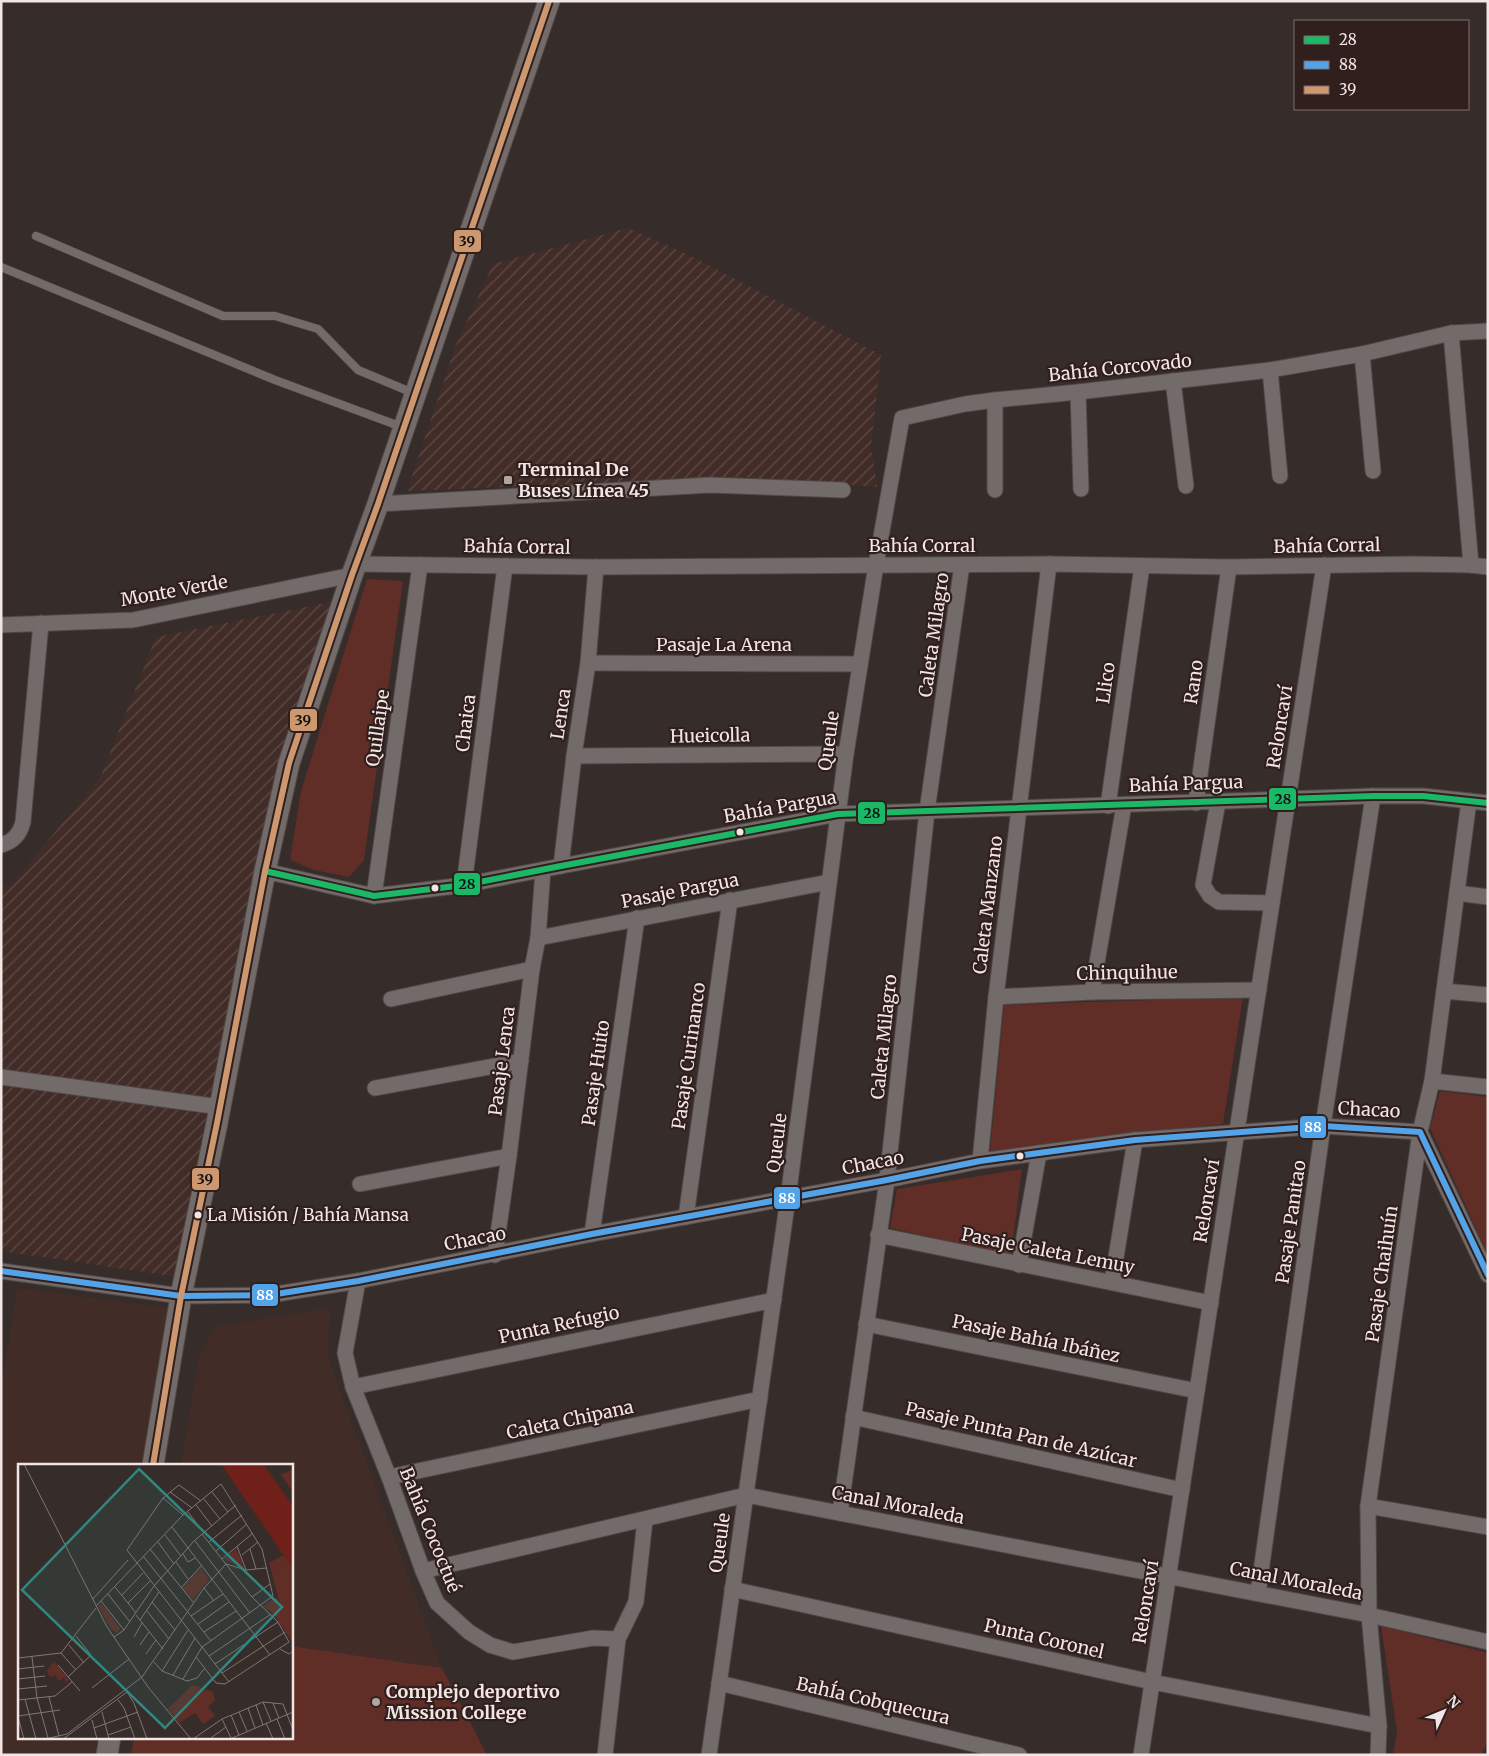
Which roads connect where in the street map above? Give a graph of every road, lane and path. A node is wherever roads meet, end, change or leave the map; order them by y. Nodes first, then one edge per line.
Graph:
1 (549, 1) edge
2 (36, 236) dead end
3 (1, 267) edge
4 (1488, 331) edge
5 (1451, 333) junction
6 (1362, 354) junction
7 (1270, 370) junction
8 (1173, 382) junction
9 (1078, 392) junction
10 (415, 394) junction
11 (995, 400) junction
12 (404, 428) junction
13 (1373, 472) dead end
14 (1280, 476) dead end
15 (1186, 486) dead end
16 (1081, 489) dead end
17 (843, 490) dead end
18 (995, 490) dead end
19 (378, 504) junction
20 (876, 564) junction
21 (1049, 564) junction
22 (420, 565) junction
23 (962, 565) junction
24 (1324, 565) junction
25 (1471, 565) junction
26 (505, 566) junction
27 (1142, 566) junction
28 (596, 567) junction
29 (1228, 567) junction
30 (1488, 567) edge
31 (354, 569) junction
32 (41, 623) junction
33 (1, 625) edge
34 (588, 663) junction
35 (860, 664) junction
36 (846, 754) junction
37 (574, 756) junction
38 (1373, 796) junction
39 (1288, 800) junction
40 (1487, 800) edge
41 (1469, 801) junction
42 (1218, 802) junction
43 (1196, 803) junction
44 (1124, 805) junction
45 (1108, 806) junction
46 (1019, 808) junction
47 (927, 811) junction
48 (838, 814) junction
49 (1, 845) edge
50 (561, 866) junction
51 (544, 870) junction
52 (265, 871) junction
53 (830, 882) junction
54 (464, 886) junction
55 (1457, 893) junction
56 (374, 896) junction
57 (1488, 897) edge
58 (730, 900) junction
59 (1272, 903) junction
60 (637, 918) junction
61 (538, 938) junction
62 (532, 969) junction
63 (1259, 990) junction
64 (1444, 991) junction
65 (1092, 992) junction
66 (1488, 995) edge
67 (996, 997) junction
68 (391, 999) dead end
69 (521, 1061) junction
70 (1, 1077) edge
71 (1432, 1082) junction
72 (1488, 1087) edge
73 (375, 1088) dead end
74 (220, 1108) junction
75 (1323, 1126) junction
76 (1420, 1132) junction
77 (1237, 1133) junction
78 (1135, 1140) junction
79 (1039, 1153) junction
80 (509, 1156) junction
81 (980, 1161) junction
82 (887, 1180) junction
83 (360, 1184) dead end
84 (788, 1198) junction
85 (686, 1217) junction
86 (592, 1234) junction
87 (878, 1235) junction
88 (495, 1255) junction
89 (1019, 1265) junction
90 (1, 1271) edge
91 (1488, 1275) edge
92 (358, 1281) junction
93 (1112, 1282) junction
94 (181, 1296) junction
95 (774, 1300) junction
96 (1211, 1303) junction
97 (866, 1324) junction
98 (353, 1387) junction
99 (1197, 1391) junction
100 (760, 1399) junction
101 (853, 1417) junction
102 (153, 1464) edge
103 (389, 1477) junction
104 (1182, 1490) junction
105 (746, 1496) junction
106 (1368, 1506) junction
107 (840, 1513) junction
108 (644, 1520) junction
109 (1488, 1527) edge
110 (423, 1571) junction
111 (1169, 1576) junction
112 (732, 1589) junction
113 (1258, 1594) junction
114 (1369, 1614) junction
115 (618, 1639) junction
116 (1488, 1642) edge
117 (1152, 1682) junction
118 (719, 1683) junction
119 (1378, 1726) junction
120 (110, 1738) edge
121 (107, 1755) edge
122 (605, 1755) edge
123 (709, 1755) edge
124 (1019, 1755) edge
125 (1141, 1755) edge
126 (1378, 1755) edge

1 - 10 street
2 - 10 lane
3 - 12 lane
4 - 5 street, Bahía Corcovado
5 - 6 street, Bahía Corcovado
5 - 25 street
6 - 7 street, Bahía Corcovado
6 - 13 street
7 - 8 street, Bahía Corcovado
7 - 14 street
8 - 9 street, Bahía Corcovado
8 - 15 street
9 - 11 street, Bahía Corcovado
9 - 16 street
10 - 12 street
11 - 18 street
11 - 20 street, Bahía Corcovado
12 - 19 street
17 - 19 street
19 - 31 street
20 - 23 street, Bahía Corral
20 - 28 street, Bahía Corral
20 - 35 street, Queule
21 - 23 street, Bahía Corral
21 - 27 street, Bahía Corral
21 - 46 street, Caleta Manzano
22 - 26 street, Bahía Corral
22 - 31 street, Bahía Corral
22 - 56 street, Quillaipe
23 - 47 street, Caleta Milagro
24 - 25 street, Bahía Corral
24 - 29 street, Bahía Corral
24 - 39 street, Reloncaví
25 - 30 street, Bahía Corral
26 - 28 street, Bahía Corral
26 - 54 street, Chaica
27 - 29 street, Bahía Corral
27 - 45 street, Llico
28 - 34 street, Lenca
29 - 43 street, Rano
31 - 32 street, Monte Verde
31 - 52 street
32 - 33 street, Monte Verde
32 - 49 street
34 - 35 street, Pasaje La Arena
34 - 37 street, Lenca
35 - 36 street, Queule
36 - 37 street, Hueicolla
36 - 48 street, Queule
37 - 50 street, Lenca
38 - 39 street, Bahía Pargua
38 - 41 street, Bahía Pargua
38 - 75 street, Pasaje Panitao
39 - 42 street, Bahía Pargua
39 - 59 street, Reloncaví
40 - 41 street, Bahía Pargua
41 - 55 street, Pasaje Chaihuín
42 - 43 street, Bahía Pargua
42 - 59 street
43 - 44 street, Bahía Pargua
44 - 45 street, Bahía Pargua
44 - 65 street
45 - 46 street, Bahía Pargua
46 - 47 street, Bahía Pargua
46 - 67 street, Caleta Manzano
47 - 48 street, Bahía Pargua
47 - 82 street, Caleta Milagro
48 - 50 street, Bahía Pargua
48 - 53 street, Queule
50 - 51 street, Bahía Pargua
51 - 54 street, Bahía Pargua
51 - 61 street, Pasaje Lenca
52 - 56 street, Bahía Pargua
52 - 74 street
53 - 58 street, Pasaje Pargua
53 - 84 street, Queule
54 - 56 street, Bahía Pargua
55 - 57 street
55 - 64 street, Pasaje Chaihuín
58 - 60 street, Pasaje Pargua
58 - 85 street, Pasaje Curinanco
59 - 63 street, Reloncaví
60 - 61 street, Pasaje Pargua
60 - 86 street, Pasaje Huito
61 - 62 street, Pasaje Lenca
62 - 68 street
62 - 69 street, Pasaje Lenca
63 - 65 street, Chinquihue
63 - 77 street, Reloncaví
64 - 66 street
64 - 71 street, Pasaje Chaihuín
65 - 67 street, Chinquihue
67 - 81 street, Caleta Manzano
69 - 73 street
69 - 80 street, Pasaje Lenca
70 - 74 street
71 - 72 street
71 - 76 street, Pasaje Chaihuín
74 - 94 street
75 - 76 street, Chacao
75 - 77 street, Chacao
75 - 113 street, Pasaje Panitao
76 - 91 street, Chacao
76 - 106 street, Pasaje Chaihuín
77 - 78 street, Chacao
77 - 96 street, Reloncaví
78 - 79 street, Chacao
78 - 93 street
79 - 81 street, Chacao
79 - 89 street
80 - 83 street
80 - 88 street, Pasaje Lenca
81 - 82 street, Chacao
82 - 84 street, Chacao
82 - 87 street, Caleta Milagro
84 - 85 street, Chacao
84 - 95 street, Queule
85 - 86 street, Chacao
86 - 88 street, Chacao
87 - 89 street, Pasaje Caleta Lemuy
87 - 97 street, Caleta Milagro
88 - 92 street, Chacao
89 - 93 street, Pasaje Caleta Lemuy
90 - 94 street, Chacao
92 - 94 street, Chacao
92 - 98 street, Bahía Cococtué
93 - 96 street, Pasaje Caleta Lemuy
94 - 102 street
95 - 98 street, Punta Refugio
95 - 100 street, Queule
96 - 99 street, Reloncaví
97 - 99 street, Pasaje Bahía Ibáñez
97 - 101 street, Caleta Milagro
98 - 103 street, Bahía Cococtué
99 - 104 street, Reloncaví
100 - 103 street, Caleta Chipana
100 - 105 street, Queule
101 - 104 street, Pasaje Punta Pan de Azúcar
101 - 107 street, Caleta Milagro
103 - 110 street, Bahía Cococtué
104 - 111 street, Reloncaví
105 - 107 street, Canal Moraleda
105 - 108 street, Canal Moraleda
105 - 112 street, Queule
106 - 109 street
106 - 114 street, Pasaje Chaihuín
107 - 111 street, Canal Moraleda
108 - 110 street, Canal Moraleda
108 - 115 street
110 - 115 street, Bahía Cococtué
111 - 113 street, Canal Moraleda
111 - 117 street, Reloncaví
112 - 117 street, Punta Coronel
112 - 118 street, Queule
113 - 114 street, Canal Moraleda
114 - 116 street, Canal Moraleda
114 - 119 street, Pasaje Chaihuín
115 - 122 street
117 - 119 street, Punta Coronel
117 - 125 street, Reloncaví
118 - 123 street, Queule
118 - 124 street, BahÍa Cobquecura
119 - 126 street, Pasaje Chaihuín
120 - 121 street

